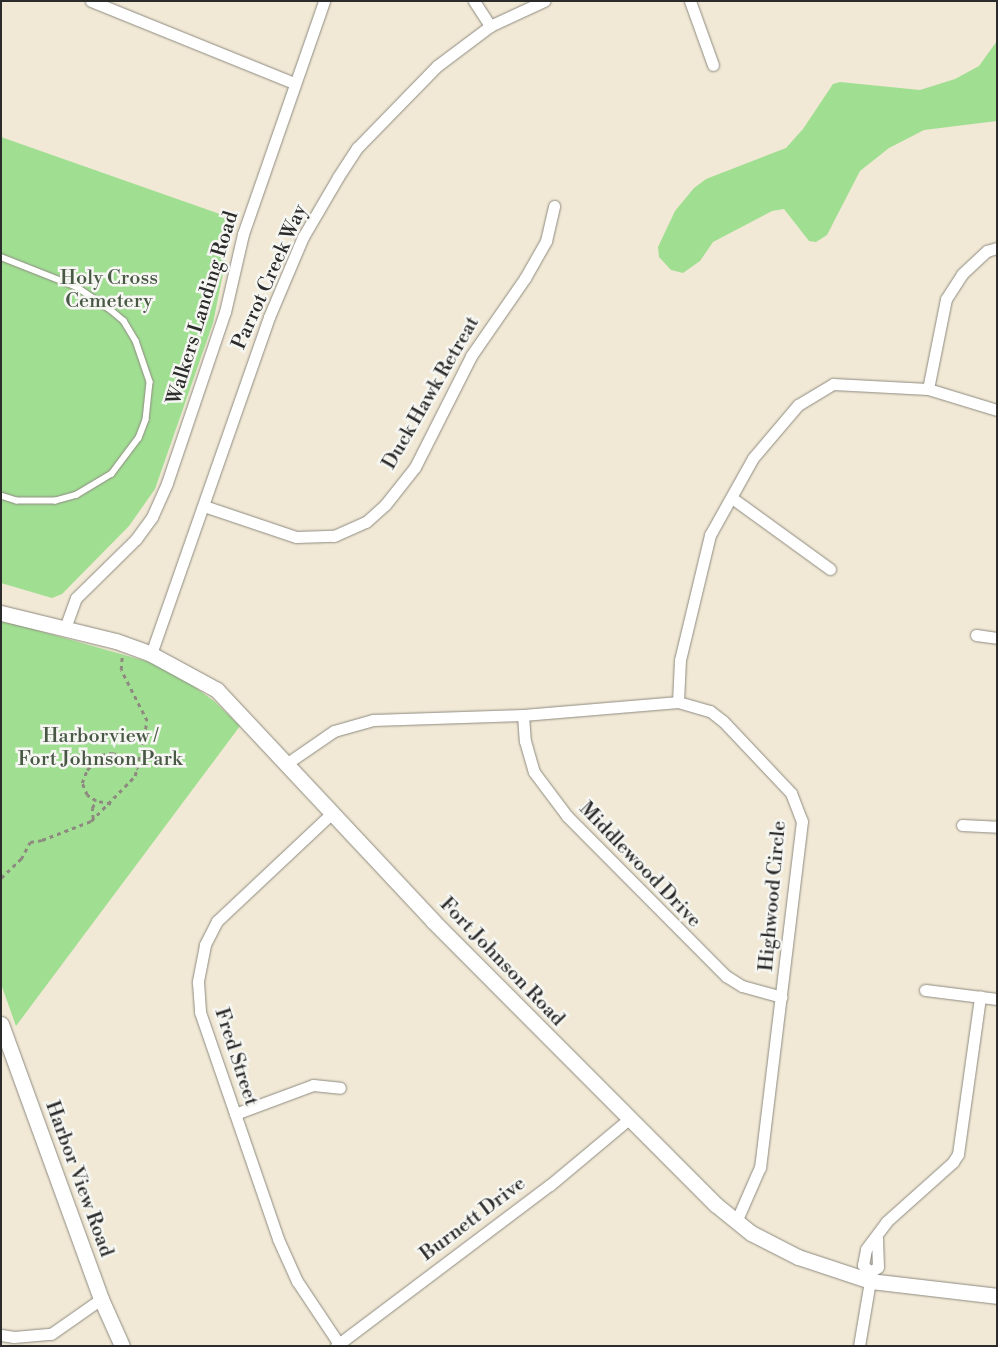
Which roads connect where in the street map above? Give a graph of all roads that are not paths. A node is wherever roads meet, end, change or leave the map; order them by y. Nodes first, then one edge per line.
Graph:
1 (91, 1) edge
2 (324, 1) edge
3 (474, 1) edge
4 (544, 1) edge
5 (690, 1) edge
6 (490, 26) junction
7 (713, 66) dead end
8 (294, 84) junction
9 (554, 206) dead end
10 (997, 248) edge
11 (1, 256) edge
12 (928, 390) junction
13 (997, 410) edge
14 (1, 496) edge
15 (732, 498) junction
16 (204, 506) junction
17 (830, 569) dead end
18 (1, 613) edge
19 (65, 628) junction
20 (976, 635) dead end
21 (997, 638) edge
22 (151, 654) junction
23 (678, 702) junction
24 (523, 715) junction
25 (286, 764) junction
26 (332, 813) junction
27 (962, 825) dead end
28 (997, 827) edge
29 (925, 990) dead end
30 (782, 997) junction
31 (980, 997) junction
32 (997, 999) edge
33 (1, 1024) edge
34 (340, 1088) dead end
35 (235, 1114) junction
36 (628, 1119) junction
37 (736, 1222) junction
38 (870, 1276) junction
39 (997, 1296) edge
40 (101, 1299) junction
41 (1, 1334) edge
42 (337, 1345) edge
43 (122, 1346) edge
44 (858, 1346) edge

1 - 8 street
2 - 8 street, Walkers Landing Road
3 - 6 street
4 - 6 street, Parrot Creek Way
5 - 7 street
6 - 16 street, Parrot Creek Way
8 - 19 street, Walkers Landing Road
9 - 16 street, Duck Hawk Retreat
10 - 12 street
11 - 14 lane
12 - 13 street
12 - 15 street
15 - 17 street
15 - 23 street
16 - 22 street, Parrot Creek Way
18 - 19 main road, Fort Johnson Road
19 - 22 main road, Fort Johnson Road
20 - 21 street
22 - 25 main road, Fort Johnson Road
23 - 24 street, Highwood Circle
23 - 30 street, Highwood Circle
24 - 25 street, Highwood Circle
24 - 30 street, Middlewood Drive
25 - 26 main road, Fort Johnson Road
26 - 35 street, Fred Street
26 - 36 main road, Fort Johnson Road
27 - 28 street
29 - 31 street
30 - 37 street, Highwood Circle
31 - 32 street
31 - 38 street
33 - 40 main road, Harbor View Road
34 - 35 street
35 - 42 street, Fred Street
36 - 37 main road, Fort Johnson Road
36 - 42 street, Burnett Drive
37 - 38 main road, Fort Johnson Road
38 - 39 main road, Fort Johnson Road
38 - 44 street
40 - 41 street
40 - 43 main road, Harbor View Road

